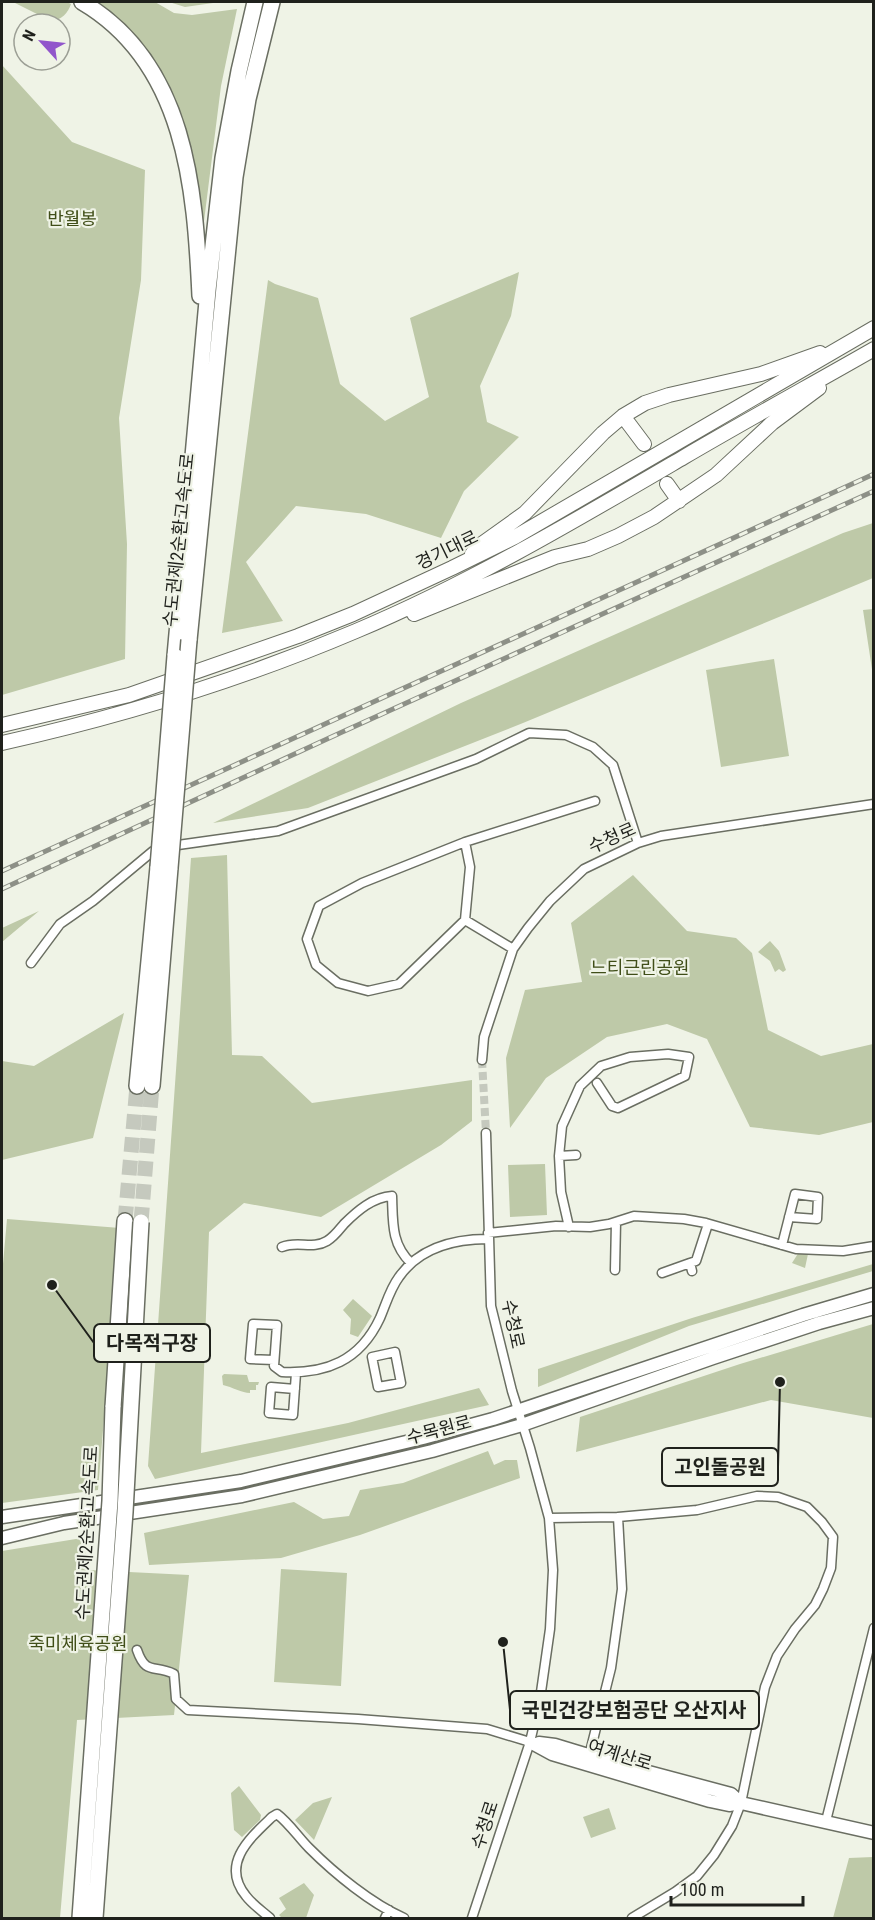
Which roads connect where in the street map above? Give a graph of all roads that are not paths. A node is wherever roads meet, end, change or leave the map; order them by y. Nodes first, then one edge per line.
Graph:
1 (82, 2) edge
2 (255, 2) edge
3 (272, 2) edge
4 (873, 328) edge
5 (842, 346) junction
6 (873, 349) edge
7 (850, 363) junction
8 (622, 416) junction
9 (644, 444) dead end
10 (191, 483) junction
11 (667, 484) dead end
12 (679, 501) junction
13 (465, 561) junction
14 (388, 616) junction
15 (2, 724) edge
16 (2, 743) edge
17 (595, 801) dead end
18 (873, 804) edge
19 (465, 842) junction
20 (638, 843) junction
21 (164, 868) junction
22 (465, 920) junction
23 (513, 949) junction
24 (31, 963) dead end
25 (482, 1060) tunnel mouth
26 (597, 1083) dead end
27 (145, 1086) tunnel mouth
28 (486, 1133) tunnel mouth
29 (576, 1155) dead end
30 (559, 1156) junction
31 (789, 1217) dead end
32 (616, 1222) junction
33 (708, 1224) junction
34 (569, 1227) junction
35 (488, 1236) junction
36 (782, 1245) junction
37 (873, 1246) edge
38 (282, 1247) dead end
39 (411, 1263) junction
40 (615, 1270) dead end
41 (662, 1273) dead end
42 (873, 1294) edge
43 (873, 1308) edge
44 (362, 1345) junction
45 (372, 1357) junction
46 (274, 1360) junction
47 (296, 1373) junction
48 (295, 1389) dead end
49 (518, 1411) junction
50 (522, 1425) junction
51 (2, 1517) edge
52 (618, 1517) junction
53 (549, 1518) junction
54 (2, 1538) edge
55 (873, 1628) edge
56 (137, 1650) dead end
57 (530, 1742) junction
58 (589, 1756) junction
59 (741, 1803) junction
60 (826, 1821) junction
61 (873, 1833) edge
62 (387, 1914) edge
63 (80, 1918) edge
64 (95, 1918) edge
65 (270, 1918) edge
66 (405, 1918) edge
67 (472, 1918) edge
68 (632, 1918) edge

1 - 10 highway
2 - 10 highway, 수도권제2순환고속도로
3 - 21 highway, 수도권제2순환고속도로, bridge
4 - 5 main road, 경기대로
5 - 8 main road
5 - 13 main road, 경기대로
6 - 7 main road, 경기대로
7 - 12 main road
7 - 14 main road, 경기대로
8 - 9 main road
8 - 13 main road
10 - 21 highway, 수도권제2순환고속도로, bridge
11 - 12 main road
12 - 14 main road
13 - 15 main road, 경기대로
14 - 16 main road, 경기대로
17 - 19 street
18 - 20 street, 수청로
19 - 22 street
19 - 22 street
20 - 23 street, 수청로
20 - 24 street
21 - 27 highway, 수도권제2순환고속도로
22 - 23 street
23 - 25 street, 수청로
26 - 30 street
28 - 35 street, 수청로
29 - 30 street
30 - 34 street
31 - 36 street
32 - 33 street
32 - 34 street
32 - 40 street
33 - 36 street
33 - 41 street
34 - 35 street
35 - 39 street
35 - 49 street, 수청로
36 - 37 street
38 - 39 street
39 - 44 street
42 - 49 street, 수목원로
43 - 50 street, 수목원로
44 - 45 street
44 - 47 street
45 - 45 street
46 - 46 street
46 - 47 street
47 - 48 street
49 - 50 street, 수청로
49 - 51 street, 수목원로
50 - 53 street, 수청로
50 - 54 street, 수목원로
52 - 53 street
52 - 58 street
52 - 59 street
53 - 57 street, 수청로
55 - 60 street
56 - 57 street
57 - 58 street, 여계산로
57 - 59 street, 여계산로
57 - 67 street, 수청로
58 - 59 street, 여계산로
59 - 60 street, 여계산로
59 - 68 street
60 - 61 street, 여계산로
62 - 65 street
62 - 66 street
63 - 64 highway, 수도권제2순환고속도로, bridge

